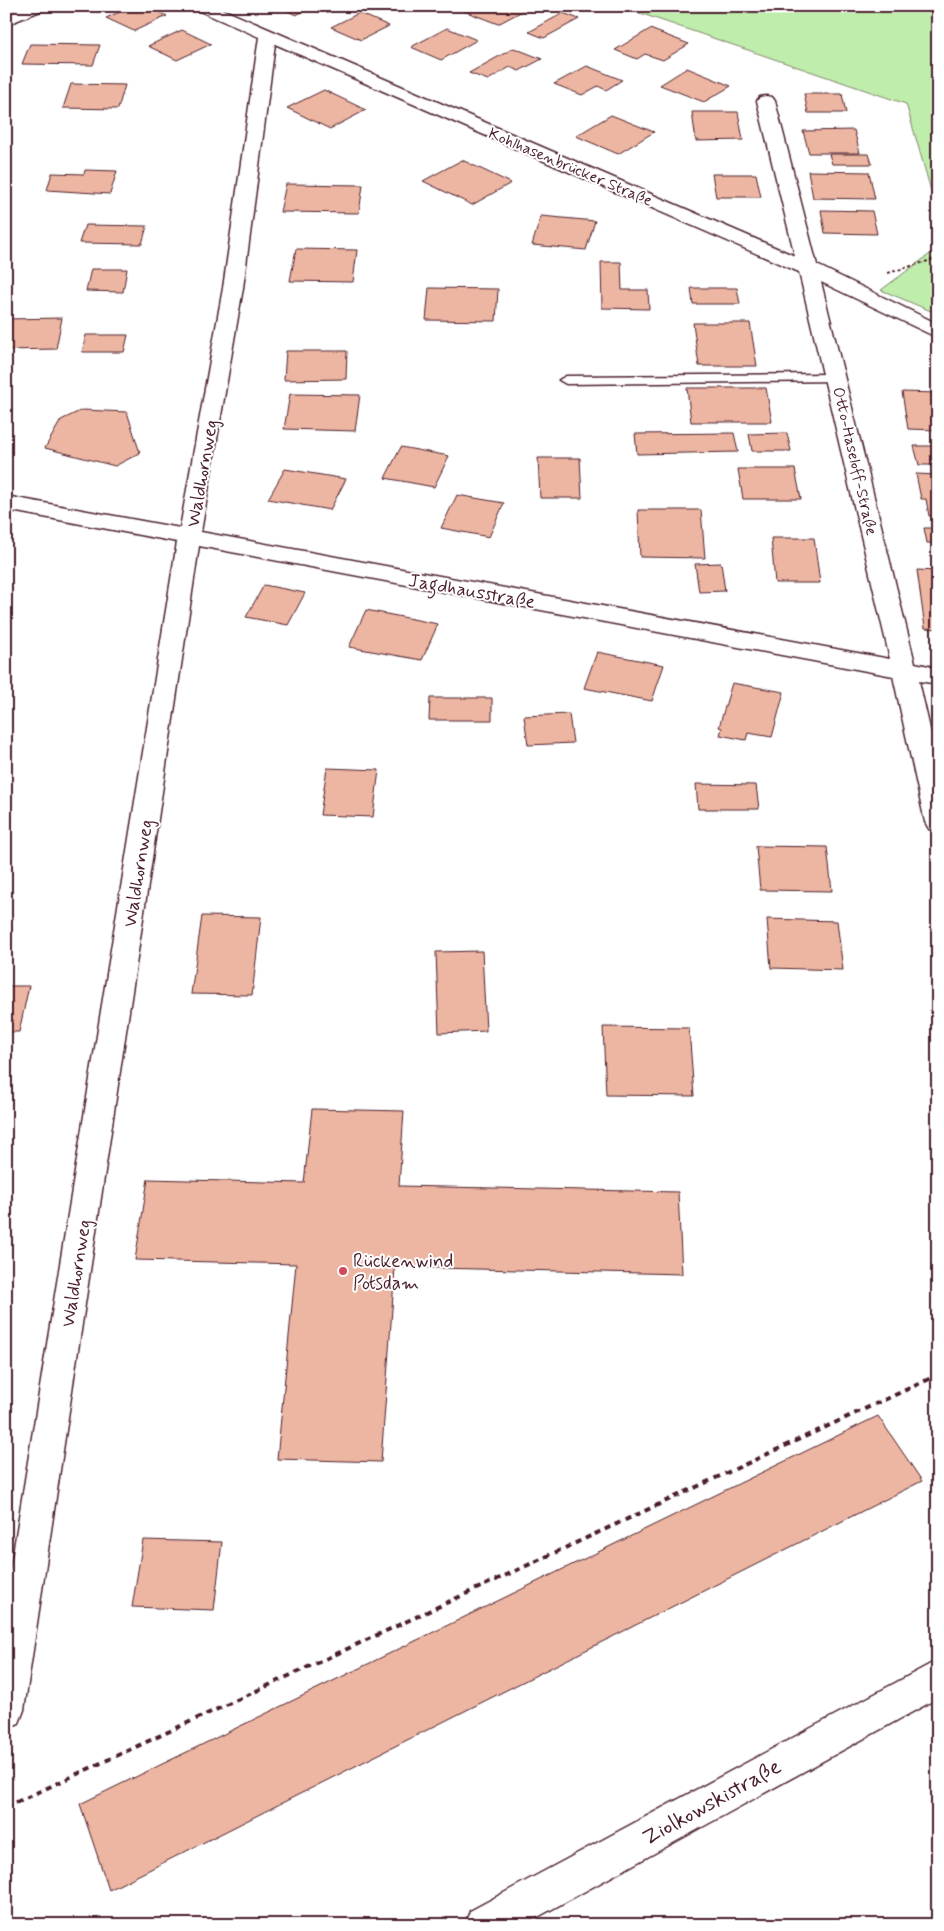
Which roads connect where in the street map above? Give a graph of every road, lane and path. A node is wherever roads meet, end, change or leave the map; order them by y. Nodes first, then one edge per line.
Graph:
1 (39, 6) edge
2 (201, 6) edge
3 (6, 20) edge
4 (268, 35) junction
5 (766, 100) dead end
6 (808, 268) junction
7 (938, 332) edge
8 (836, 378) junction
9 (566, 380) dead end
10 (6, 503) edge
11 (189, 538) junction
12 (906, 670) junction
13 (938, 676) edge
14 (938, 822) edge
15 (938, 1375) edge
16 (938, 1678) edge
17 (6, 1710) edge
18 (6, 1807) edge
19 (484, 1925) edge

1 - 3 street
2 - 4 street, Kohlhasenbrücker Straße
4 - 6 street, Kohlhasenbrücker Straße
4 - 11 street, Waldhornweg
5 - 6 street, Otto-Haseloff-Straße
6 - 7 street, Kohlhasenbrücker Straße
6 - 8 street, Otto-Haseloff-Straße
8 - 9 lane
8 - 12 street, Otto-Haseloff-Straße
10 - 11 street, Jagdhausstraße
11 - 12 street, Jagdhausstraße
11 - 17 street, Waldhornweg
12 - 13 street, Jagdhausstraße
12 - 14 street, Otto-Haseloff-Straße
15 - 18 path
16 - 19 street, Ziolkowskistraße

